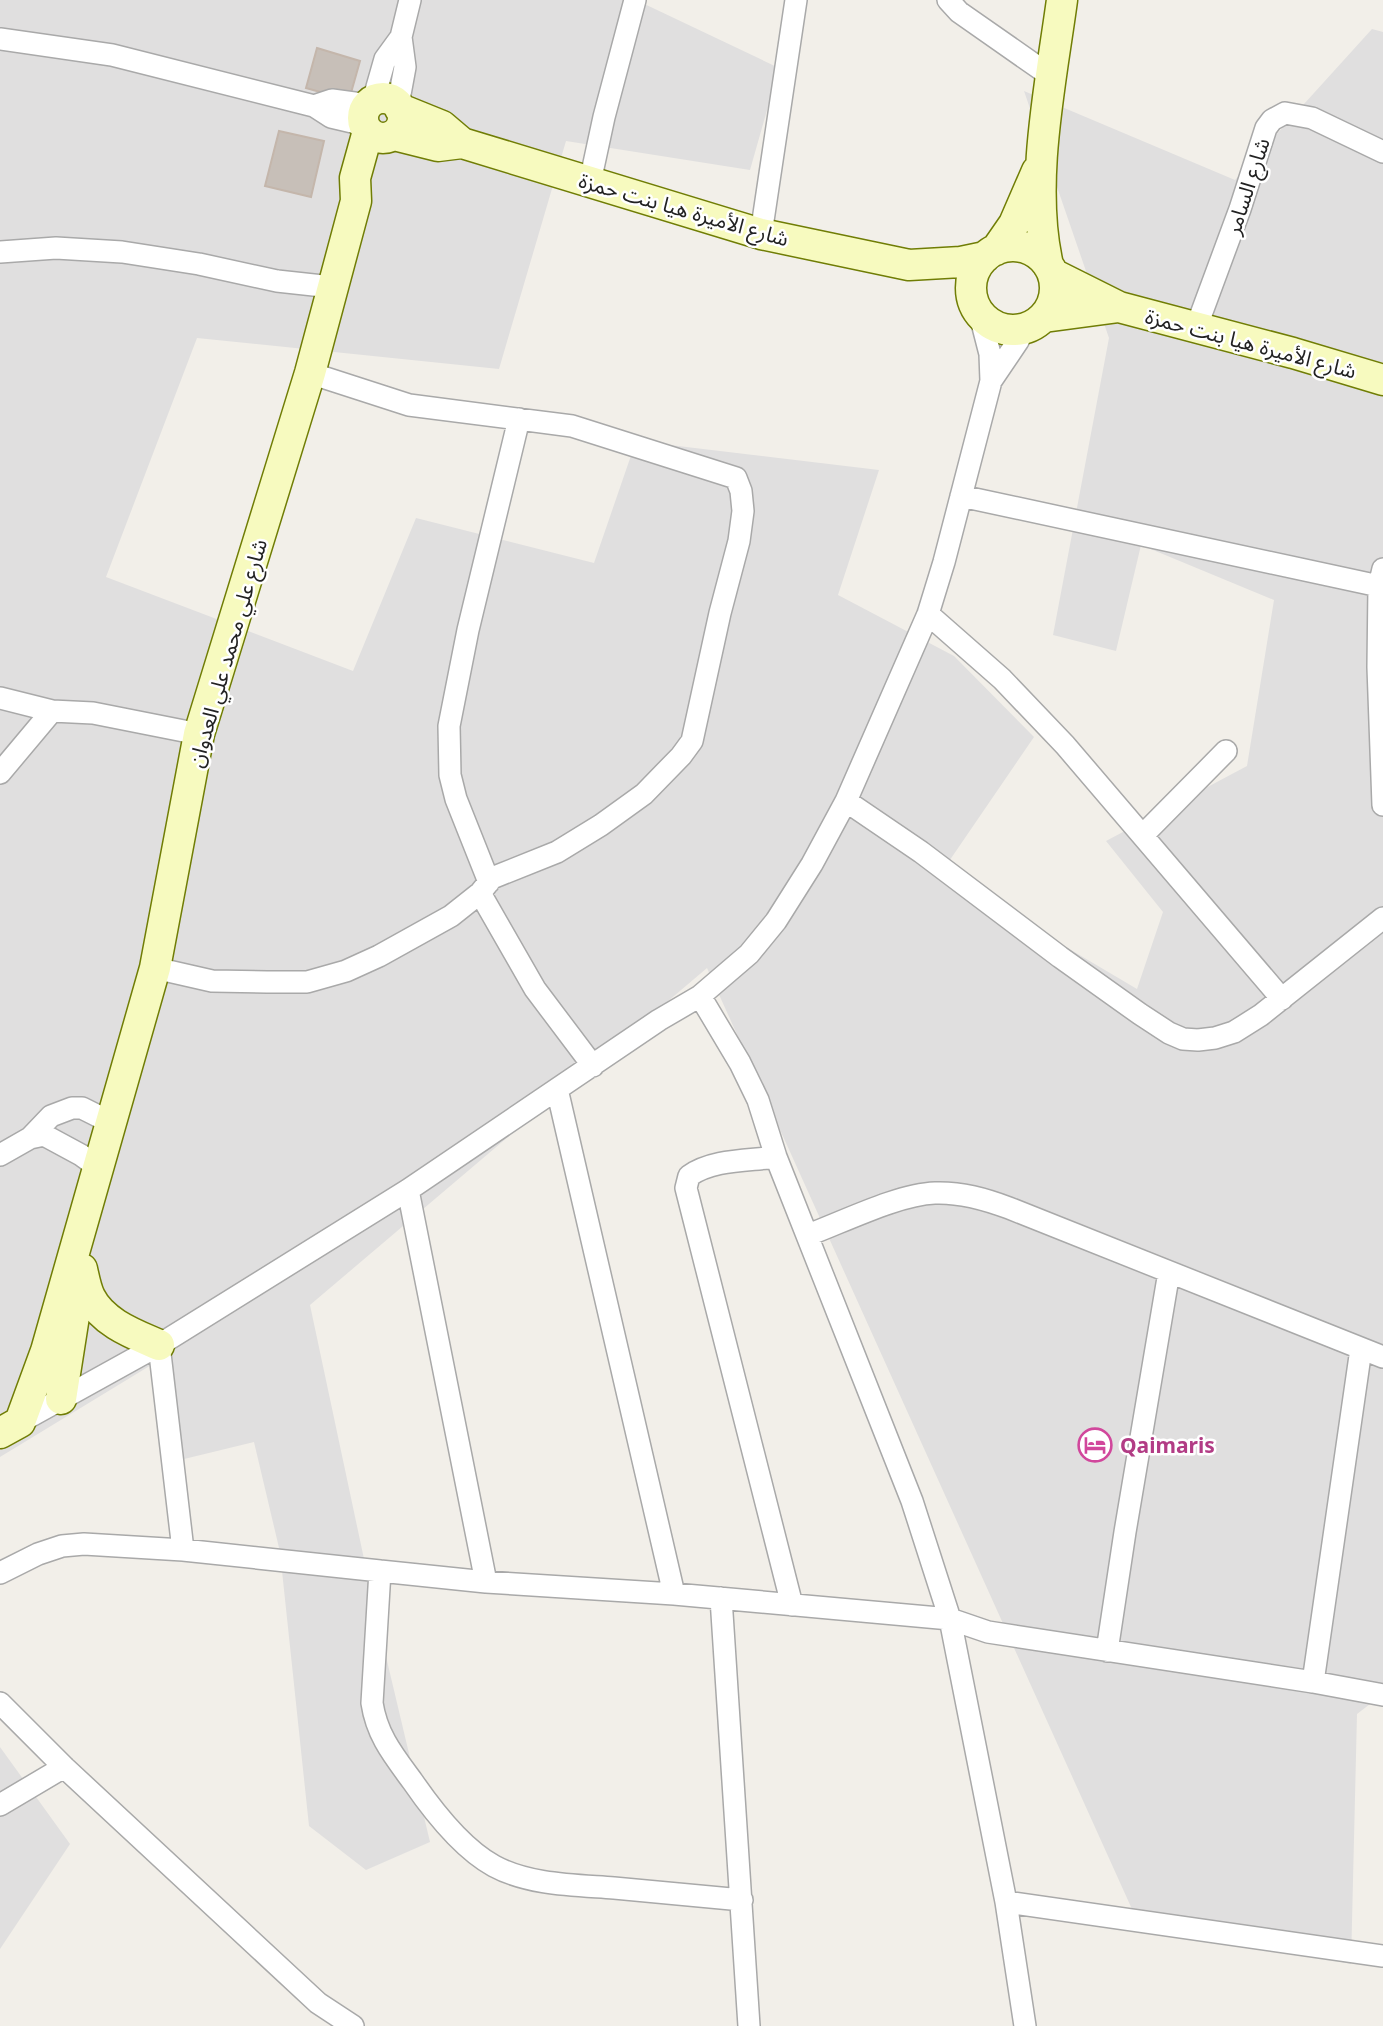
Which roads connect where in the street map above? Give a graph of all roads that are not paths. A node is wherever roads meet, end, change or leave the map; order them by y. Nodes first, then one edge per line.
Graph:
1 (410, 0) edge
2 (635, 0) edge
3 (796, 0) edge
4 (948, 0) edge
5 (1062, 0) edge
6 (0, 38) edge
7 (1052, 77) junction
8 (381, 119) junction
9 (1383, 152) edge
10 (1041, 161) junction
11 (590, 181) junction
12 (761, 234) junction
13 (0, 252) edge
14 (990, 253) junction
15 (909, 265) junction
16 (1051, 269) junction
17 (332, 287) junction
18 (1119, 307) junction
19 (977, 309) junction
20 (1034, 323) junction
21 (1196, 328) junction
22 (310, 373) junction
23 (1383, 380) edge
24 (990, 381) junction
25 (519, 419) junction
26 (961, 496) junction
27 (1381, 578) edge
28 (928, 614) junction
29 (0, 698) edge
30 (52, 711) junction
31 (1381, 732) edge
32 (200, 734) junction
33 (1226, 751) dead end
34 (0, 773) edge
35 (846, 801) junction
36 (1383, 805) edge
37 (1143, 835) junction
38 (485, 887) junction
39 (1383, 918) edge
40 (155, 968) junction
41 (700, 996) junction
42 (1282, 999) junction
43 (593, 1066) junction
44 (557, 1089) junction
45 (112, 1123) junction
46 (30, 1138) junction
47 (0, 1156) edge
48 (776, 1157) junction
49 (99, 1168) junction
50 (408, 1190) junction
51 (81, 1230) junction
52 (808, 1235) junction
53 (81, 1267) junction
54 (1169, 1272) junction
55 (159, 1345) junction
56 (1361, 1349) junction
57 (1383, 1357) edge
58 (61, 1399) junction
59 (10, 1427) edge
60 (183, 1550) junction
61 (380, 1571) junction
62 (0, 1573) edge
63 (486, 1582) junction
64 (674, 1594) junction
65 (721, 1598) junction
66 (792, 1605) junction
67 (950, 1619) junction
68 (1107, 1651) junction
69 (1313, 1682) junction
70 (1383, 1695) edge
71 (0, 1703) edge
72 (64, 1767) junction
73 (0, 1805) edge
74 (742, 1900) junction
75 (1006, 1902) junction
76 (1383, 1956) edge
77 (353, 2026) edge
78 (749, 2026) edge
79 (1025, 2026) edge

1 - 8 street, شارع علي محمد علي العدوان
2 - 11 street
3 - 12 street
4 - 7 street
5 - 7 street
6 - 8 street, شارع الأميرة هيا بنت حمزة
7 - 10 street
8 - 11 street, شارع الأميرة هيا بنت حمزة
8 - 17 street, شارع علي محمد علي العدوان
9 - 21 street, شارع السامر
10 - 14 street
10 - 16 street
11 - 12 street, شارع الأميرة هيا بنت حمزة
12 - 15 street, شارع الأميرة هيا بنت حمزة
13 - 17 street
14 - 15 street, شارع الأميرة هيا بنت حمزة
14 - 16 street
14 - 19 street
15 - 19 street, شارع الأميرة هيا بنت حمزة
16 - 18 street, شارع الأميرة هيا بنت حمزة
16 - 20 street
17 - 22 street, شارع علي محمد علي العدوان
18 - 20 street, شارع الأميرة هيا بنت حمزة
18 - 21 street, شارع الأميرة هيا بنت حمزة
19 - 20 street
19 - 24 street
20 - 24 street
21 - 23 street, شارع الأميرة هيا بنت حمزة
22 - 25 street
22 - 32 street, شارع علي محمد علي العدوان
24 - 26 street
25 - 38 street
25 - 38 street
26 - 27 street
26 - 28 street
27 - 31 street
28 - 35 street
28 - 37 street
29 - 30 street
30 - 32 street
30 - 34 street
31 - 36 street
32 - 40 street, شارع علي محمد علي العدوان
33 - 37 street
35 - 41 street
35 - 42 street
37 - 42 street
38 - 40 street
38 - 43 street
39 - 42 street
40 - 45 street, شارع علي محمد علي العدوان
41 - 43 street
41 - 48 street
43 - 44 street
44 - 50 street
44 - 64 street
45 - 46 street
45 - 49 street, شارع علي محمد علي العدوان
46 - 47 street
46 - 49 street
48 - 52 street
48 - 66 street
49 - 51 street, شارع علي محمد علي العدوان
50 - 55 street
50 - 63 street
51 - 53 street, شارع علي محمد علي العدوان
51 - 59 street, شارع علي محمد علي العدوان
52 - 54 street
52 - 67 street
53 - 55 street
53 - 58 street, شارع علي محمد علي العدوان
54 - 56 street
54 - 68 street
55 - 58 street
55 - 60 street
56 - 57 street
56 - 69 street
58 - 59 street
60 - 61 street
60 - 62 street
61 - 63 street
61 - 74 street
63 - 64 street
64 - 65 street
65 - 66 street
65 - 74 street
66 - 67 street
67 - 68 street
67 - 75 street
68 - 69 street
69 - 70 street
71 - 72 street
72 - 73 street
72 - 77 street
74 - 78 street
75 - 76 street
75 - 79 street

